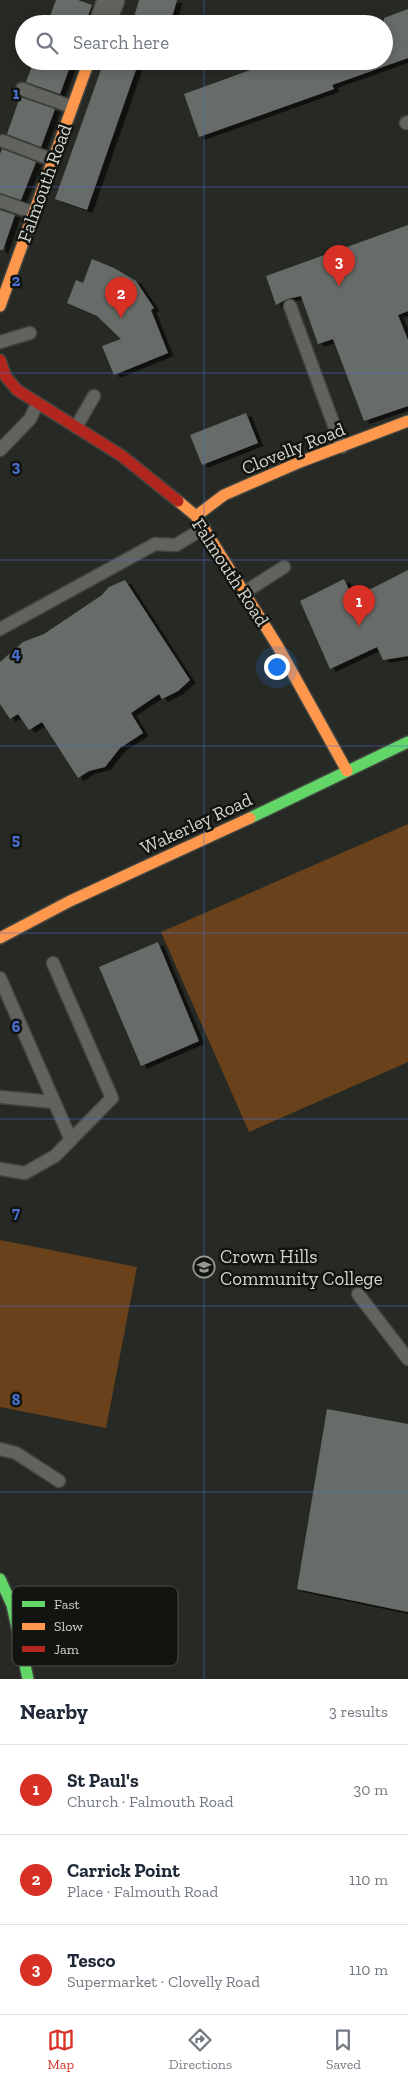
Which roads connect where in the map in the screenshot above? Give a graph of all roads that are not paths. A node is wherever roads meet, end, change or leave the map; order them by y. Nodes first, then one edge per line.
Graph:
1 (86, 70) edge
2 (22, 89) dead end
3 (72, 107) junction
4 (3, 141) dead end
5 (53, 160) junction
6 (0, 201) edge
7 (34, 213) junction
8 (0, 262) edge
9 (14, 267) junction
10 (0, 306) edge
11 (290, 306) dead end
12 (30, 333) dead end
13 (0, 342) edge
14 (0, 360) edge
15 (13, 386) junction
16 (0, 391) edge
17 (94, 396) dead end
18 (37, 404) junction
19 (408, 421) edge
20 (76, 427) junction
21 (342, 447) junction
22 (295, 448) dead end
23 (0, 450) edge
24 (300, 462) junction
25 (196, 516) junction
26 (204, 528) junction
27 (284, 567) dead end
28 (245, 592) junction
29 (0, 629) edge
30 (408, 742) edge
31 (347, 771) junction
32 (0, 938) edge
33 (53, 963) dead end
34 (0, 978) edge
35 (0, 1097) edge
36 (54, 1102) junction
37 (71, 1140) junction
38 (0, 1168) edge
39 (358, 1294) dead end
40 (408, 1359) edge
41 (0, 1449) edge
42 (59, 1481) dead end
43 (0, 1579) edge
44 (12, 1605) edge
45 (25, 1666) edge
46 (28, 1679) edge

1 - 3 main road, Falmouth Road
2 - 3 lane
3 - 5 main road, Falmouth Road
4 - 5 lane
5 - 7 main road, Falmouth Road
6 - 7 lane
7 - 9 main road, Falmouth Road
8 - 9 lane
9 - 10 main road, Falmouth Road
11 - 21 lane
12 - 13 lane
14 - 15 main road, Falmouth Road
15 - 16 lane
15 - 18 main road, Falmouth Road
17 - 20 lane
18 - 20 main road, Falmouth Road
18 - 23 lane
19 - 21 main road, Clovelly Road
20 - 25 main road, Falmouth Road
21 - 24 main road, Clovelly Road
22 - 24 lane
24 - 25 main road, Clovelly Road
25 - 26 main road, Falmouth Road
26 - 28 main road, Falmouth Road
26 - 29 lane
27 - 28 lane
28 - 31 main road, Falmouth Road
30 - 31 main road, Wakerley Road
31 - 32 main road, Wakerley Road
33 - 37 lane
34 - 36 lane
35 - 36 lane
36 - 37 lane
37 - 38 lane
39 - 40 lane
41 - 42 lane
43 - 44 main road
45 - 46 main road

